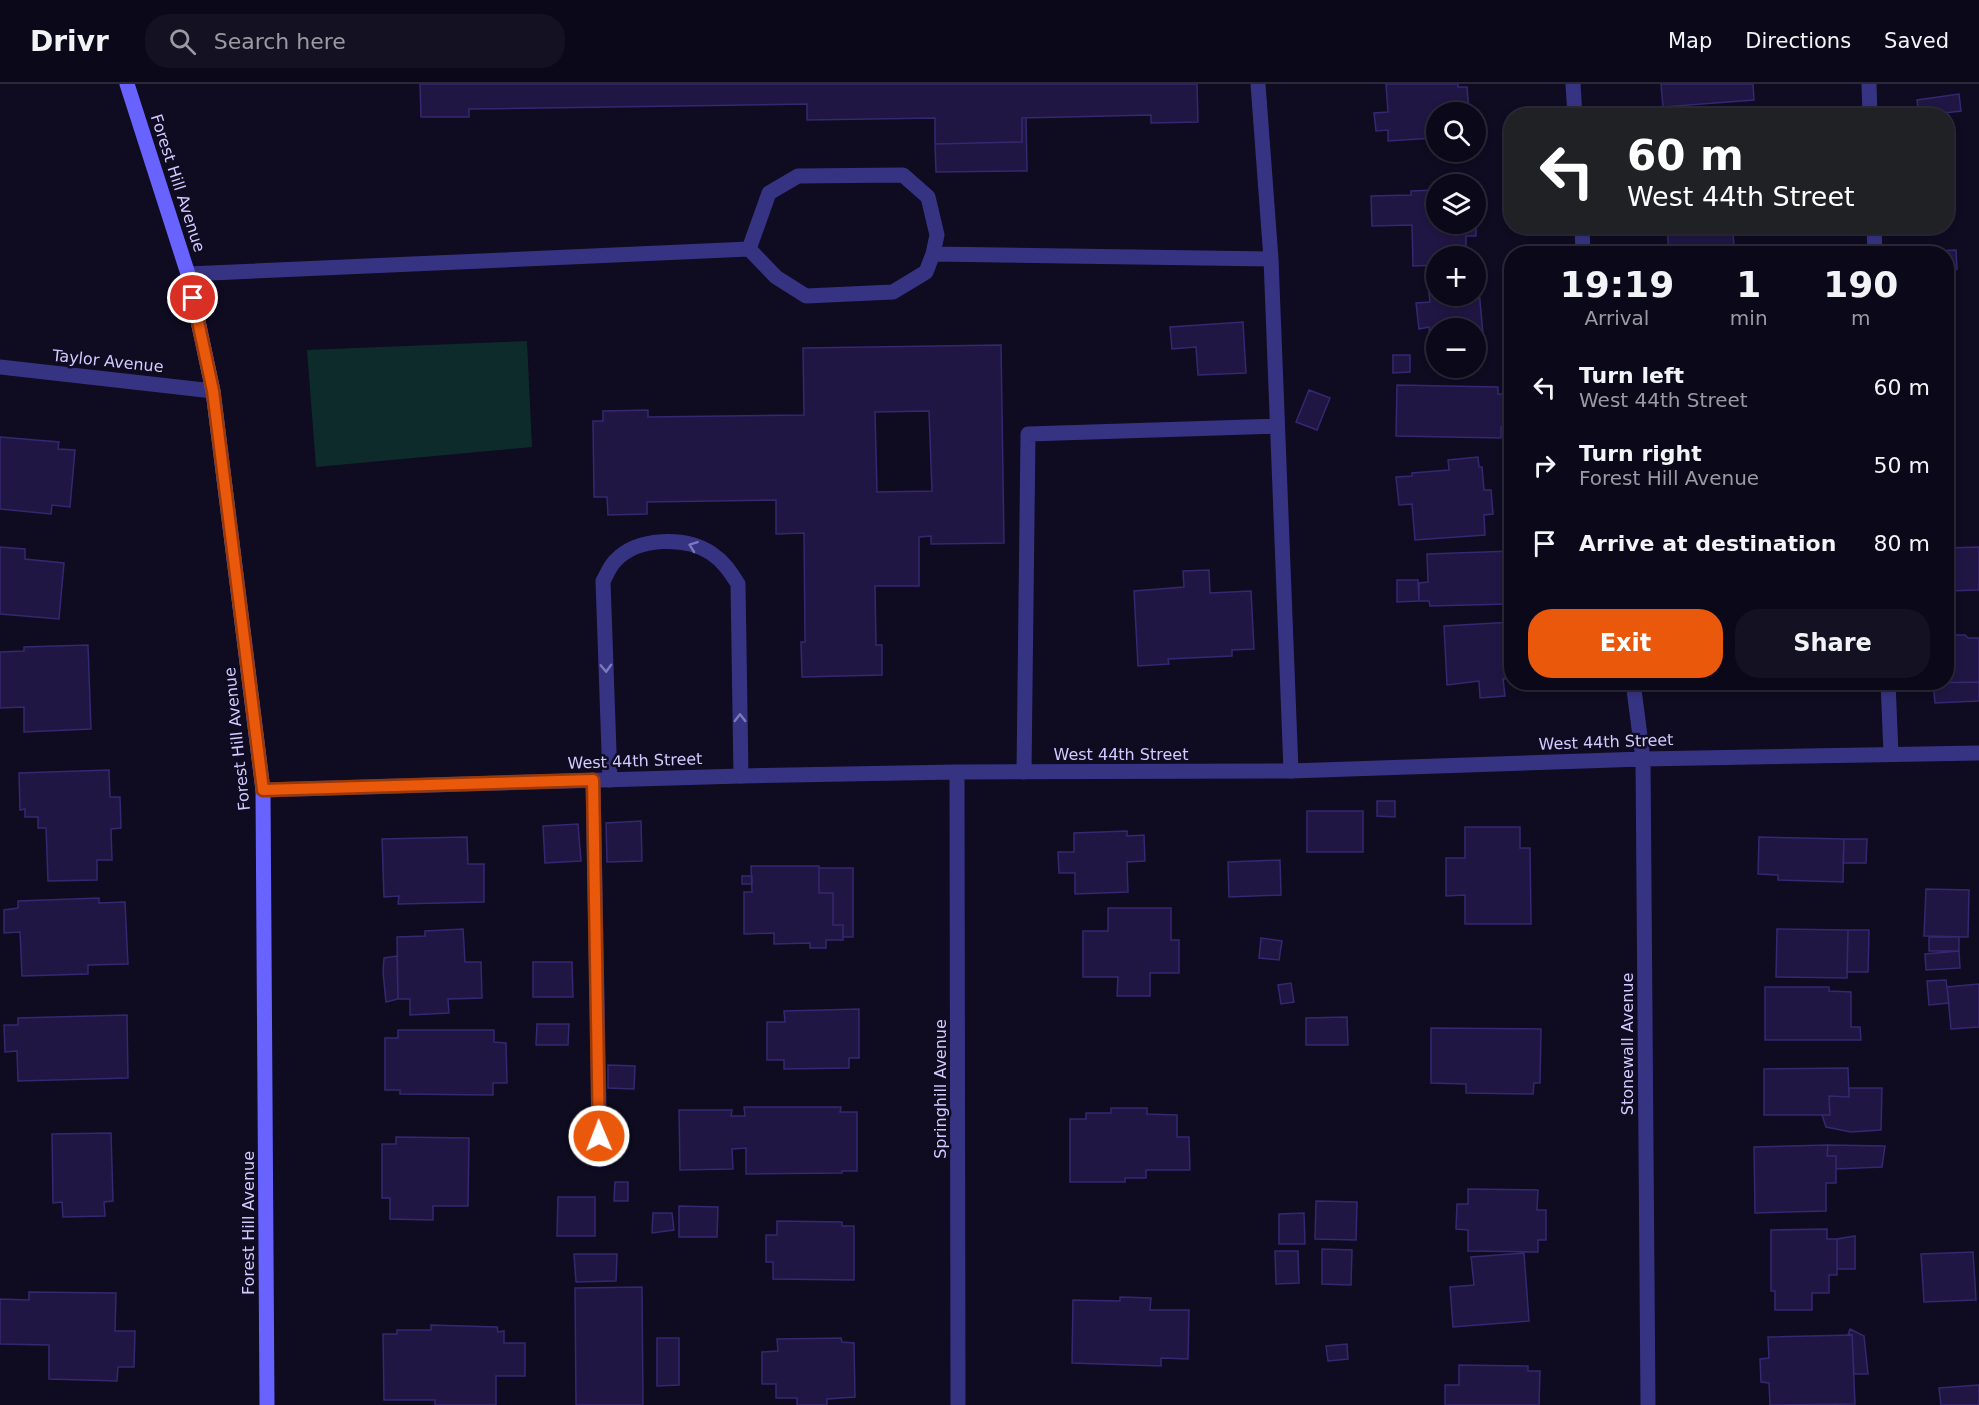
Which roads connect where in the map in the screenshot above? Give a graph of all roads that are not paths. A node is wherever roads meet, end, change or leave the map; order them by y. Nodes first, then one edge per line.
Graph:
1 (127, 84) edge
2 (1258, 84) edge
3 (1573, 84) edge
4 (1869, 84) edge
5 (1574, 108) edge
6 (1870, 108) edge
7 (749, 249) junction
8 (933, 254) junction
9 (1270, 259) junction
10 (188, 274) junction
11 (0, 367) edge
12 (213, 391) junction
13 (1277, 426) junction
14 (1634, 690) edge
15 (1888, 690) edge
16 (1891, 754) junction
17 (1979, 754) edge
18 (1643, 759) junction
19 (1291, 771) junction
20 (957, 772) junction
21 (1023, 772) junction
22 (741, 776) junction
23 (593, 780) junction
24 (610, 780) junction
25 (263, 790) junction
26 (600, 1160) dead end
27 (267, 1405) edge
28 (958, 1405) edge
29 (1648, 1405) edge

1 - 10 main road, Forest Hill Avenue
2 - 9 street
3 - 5 street
4 - 6 street
7 - 8 street
7 - 8 street
7 - 10 street
8 - 9 street
9 - 13 street
10 - 12 main road, Forest Hill Avenue
11 - 12 street, Taylor Avenue
12 - 25 main road, Forest Hill Avenue
13 - 19 street
13 - 21 street
14 - 18 street, Stonewall Avenue
15 - 16 street
16 - 17 street, West 44th Street
16 - 18 street, West 44th Street
18 - 19 street, West 44th Street
18 - 29 street, Stonewall Avenue
19 - 21 street, West 44th Street
20 - 21 street, West 44th Street
20 - 22 street, West 44th Street
20 - 28 street, Springhill Avenue
22 - 24 street, West 44th Street
22 -> 24 street
23 - 24 street, West 44th Street
23 - 25 street, West 44th Street
23 - 26 street
25 - 27 main road, Forest Hill Avenue

